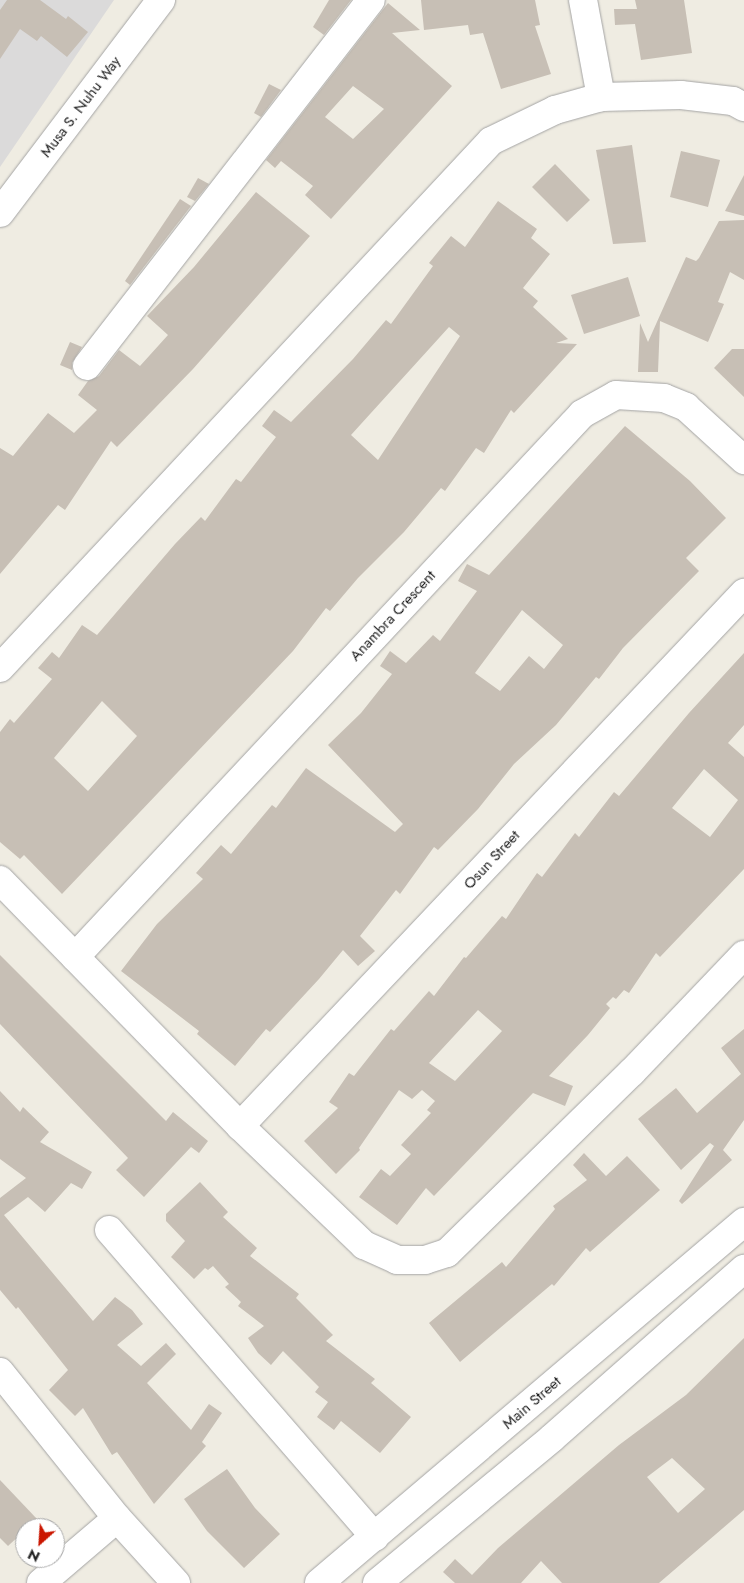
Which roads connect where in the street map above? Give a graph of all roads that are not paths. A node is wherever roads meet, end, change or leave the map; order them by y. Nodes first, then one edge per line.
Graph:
1 (161, 0) edge
2 (371, 0) edge
3 (583, 0) edge
4 (601, 97) junction
5 (740, 97) edge
6 (0, 213) edge
7 (87, 366) dead end
8 (744, 460) edge
9 (744, 593) edge
10 (0, 668) edge
11 (0, 880) edge
12 (744, 955) edge
13 (75, 957) junction
14 (240, 1126) junction
15 (744, 1222) edge
16 (108, 1230) dead end
17 (744, 1269) edge
18 (0, 1372) edge
19 (117, 1518) junction
20 (375, 1537) junction
21 (41, 1583) edge
22 (176, 1583) edge
23 (319, 1583) edge
24 (378, 1583) edge

1 - 6 street, Musa S. Nuhu Way
2 - 7 street
3 - 4 street
4 - 5 street
4 - 10 street
8 - 13 street, Anambra Crescent
9 - 14 street, Osun Street
11 - 13 street
12 - 14 street
13 - 14 street
15 - 20 street, Main Street
16 - 20 street
17 - 24 street
18 - 19 street
19 - 21 street
19 - 22 street
20 - 23 street, Main Street

